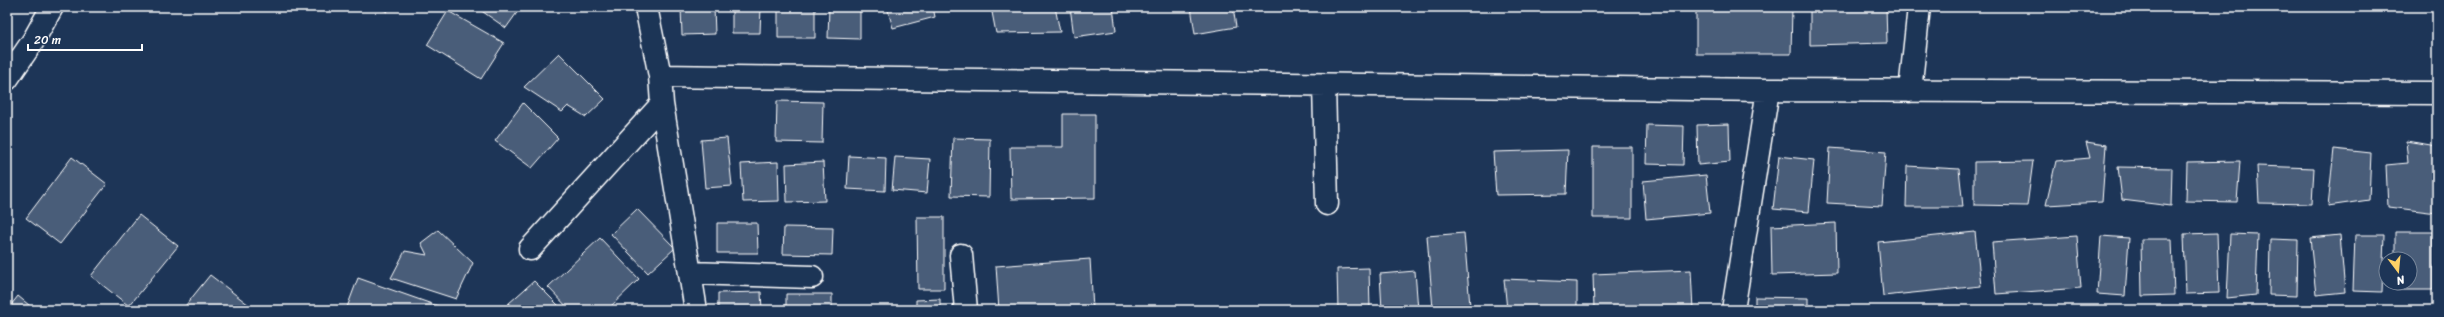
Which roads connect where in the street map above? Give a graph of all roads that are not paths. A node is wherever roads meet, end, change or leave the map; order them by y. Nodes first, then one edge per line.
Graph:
1 (52, 7) edge
2 (646, 7) edge
3 (1919, 7) edge
4 (660, 76) junction
5 (7, 79) edge
6 (1324, 85) junction
7 (1768, 90) junction
8 (1910, 91) junction
9 (2437, 93) edge
10 (662, 104) junction
11 (1327, 204) dead end
12 (530, 249) dead end
13 (961, 255) dead end
14 (690, 273) junction
15 (812, 278) dead end
16 (696, 310) edge
17 (966, 310) edge
18 (1733, 310) edge

1 - 5 street
2 - 4 street
3 - 8 street
4 - 6 street
4 - 10 street
6 - 7 street
6 - 11 street
7 - 8 street
7 - 18 street
8 - 9 street
10 - 12 street
10 - 14 street
13 - 17 street
14 - 15 street
14 - 16 street

